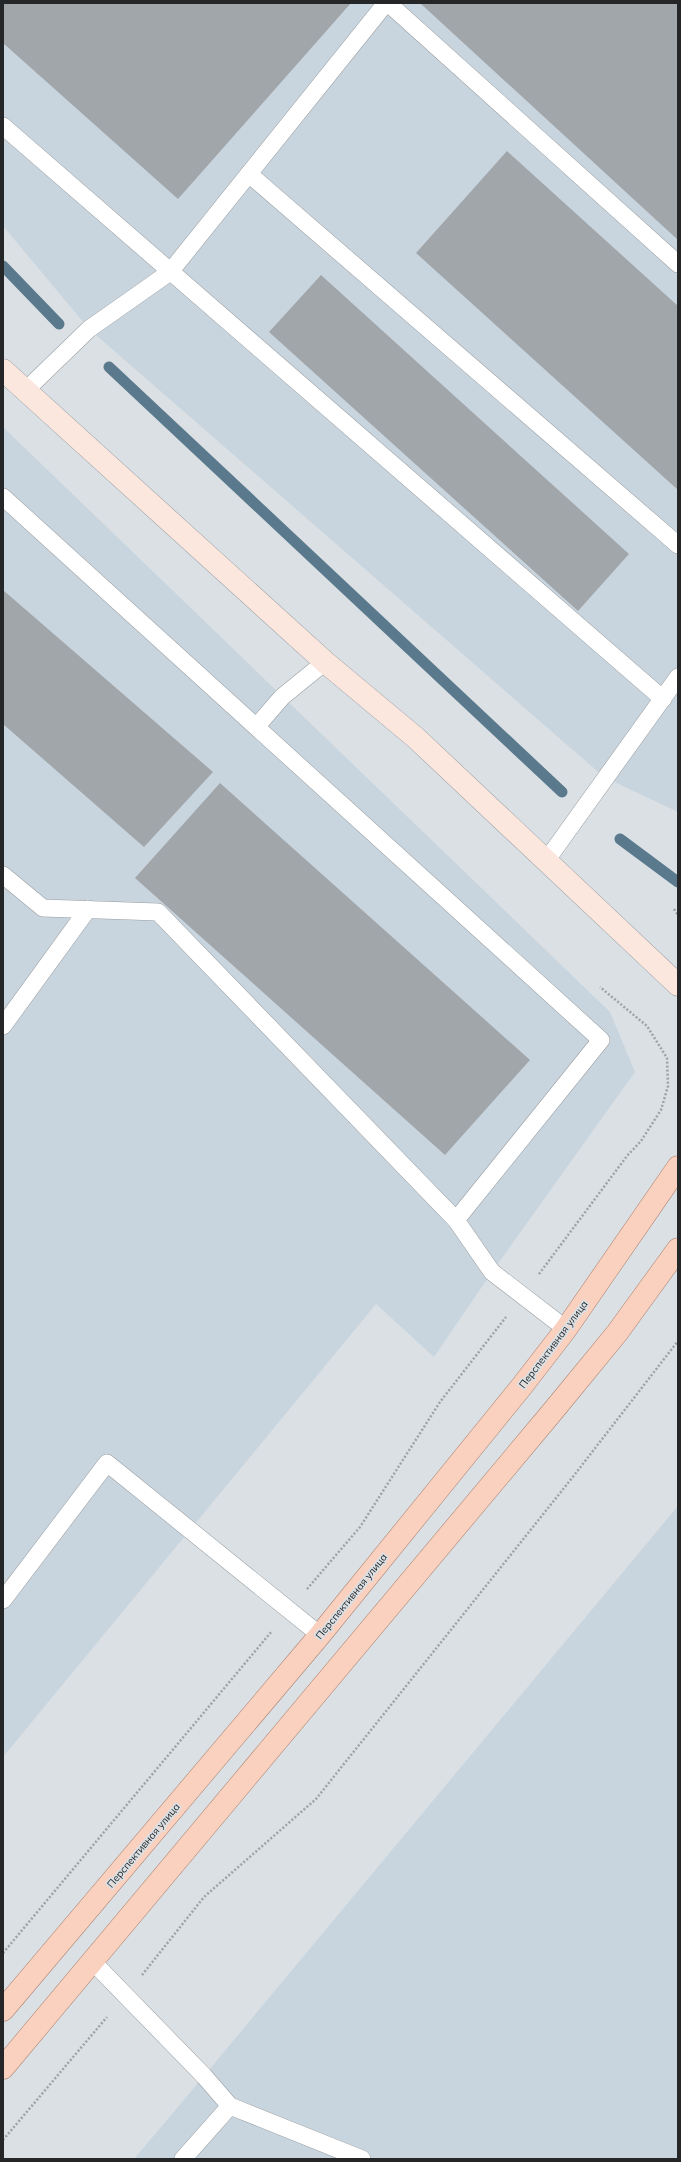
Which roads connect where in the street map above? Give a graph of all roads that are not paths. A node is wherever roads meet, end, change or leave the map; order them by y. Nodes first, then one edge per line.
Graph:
1 (387, 3) edge
2 (3, 126) edge
3 (249, 174) junction
4 (678, 264) edge
5 (170, 272) junction
6 (3, 370) edge
7 (26, 390) junction
8 (3, 497) edge
9 (678, 545) edge
10 (325, 662) junction
11 (678, 677) edge
12 (663, 699) junction
13 (257, 726) junction
14 (546, 861) junction
15 (3, 875) edge
16 (88, 909) junction
17 (678, 985) edge
18 (3, 1026) edge
19 (678, 1167) edge
20 (456, 1220) junction
21 (678, 1249) edge
22 (566, 1329) junction
23 (3, 1600) edge
24 (320, 1635) junction
25 (93, 1962) junction
26 (3, 2010) edge
27 (3, 2068) edge
28 (230, 2106) junction
29 (183, 2159) edge
30 (362, 2159) edge

1 - 3 lane
1 - 4 lane
2 - 5 lane
3 - 5 lane
3 - 9 lane
5 - 7 lane
5 - 12 lane
6 - 7 main road
7 - 10 main road
8 - 13 lane
10 - 13 lane
10 - 14 main road
11 - 12 lane
12 - 14 lane
13 - 20 lane
14 - 17 main road
15 - 16 lane
16 - 18 lane
16 - 20 lane
19 - 22 main road, Перспективная улица
20 - 22 lane
21 - 25 main road
22 - 24 main road, Перспективная улица
23 - 24 lane
24 - 26 main road, Перспективная улица
25 - 27 main road
25 - 28 lane
28 - 29 lane
28 - 30 lane

